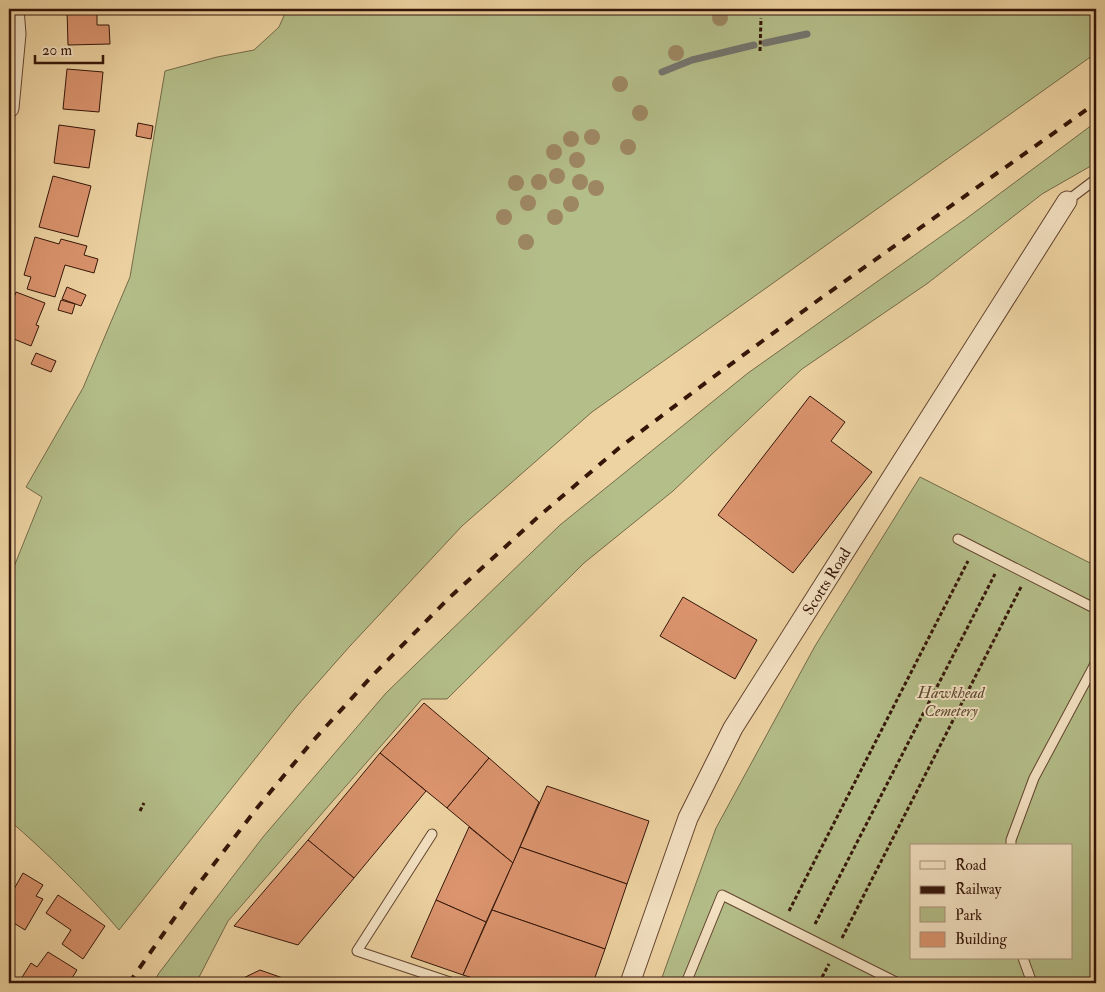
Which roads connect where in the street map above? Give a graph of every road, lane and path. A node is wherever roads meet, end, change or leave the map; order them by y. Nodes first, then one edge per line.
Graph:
1 (14, 9) edge
2 (761, 18) dead end
3 (760, 51) dead end
4 (9, 108) edge
5 (1096, 179) edge
6 (1067, 201) joint
7 (958, 540) dead end
8 (975, 548) junction
9 (1001, 561) junction
10 (1028, 574) junction
11 (1096, 608) edge
12 (1096, 662) edge
13 (144, 803) dead end
14 (140, 811) dead end
15 (432, 834) dead end
16 (1011, 844) edge
17 (782, 925) junction
18 (807, 938) junction
19 (835, 952) junction
20 (1024, 960) edge
21 (453, 983) edge
22 (630, 983) edge
23 (686, 983) edge
24 (898, 983) edge
25 (1032, 983) edge

1 - 4 street
2 - 3 path
5 - 6 lane
6 - 22 street, Scotts Road
7 - 8 lane
8 - 9 lane
8 - 17 path
9 - 10 lane
9 - 18 path
10 - 11 lane
10 - 19 path
12 - 16 lane
13 - 14 path
15 - 21 lane
17 - 18 lane
17 - 23 lane
18 - 19 lane
19 - 24 lane
20 - 25 lane

